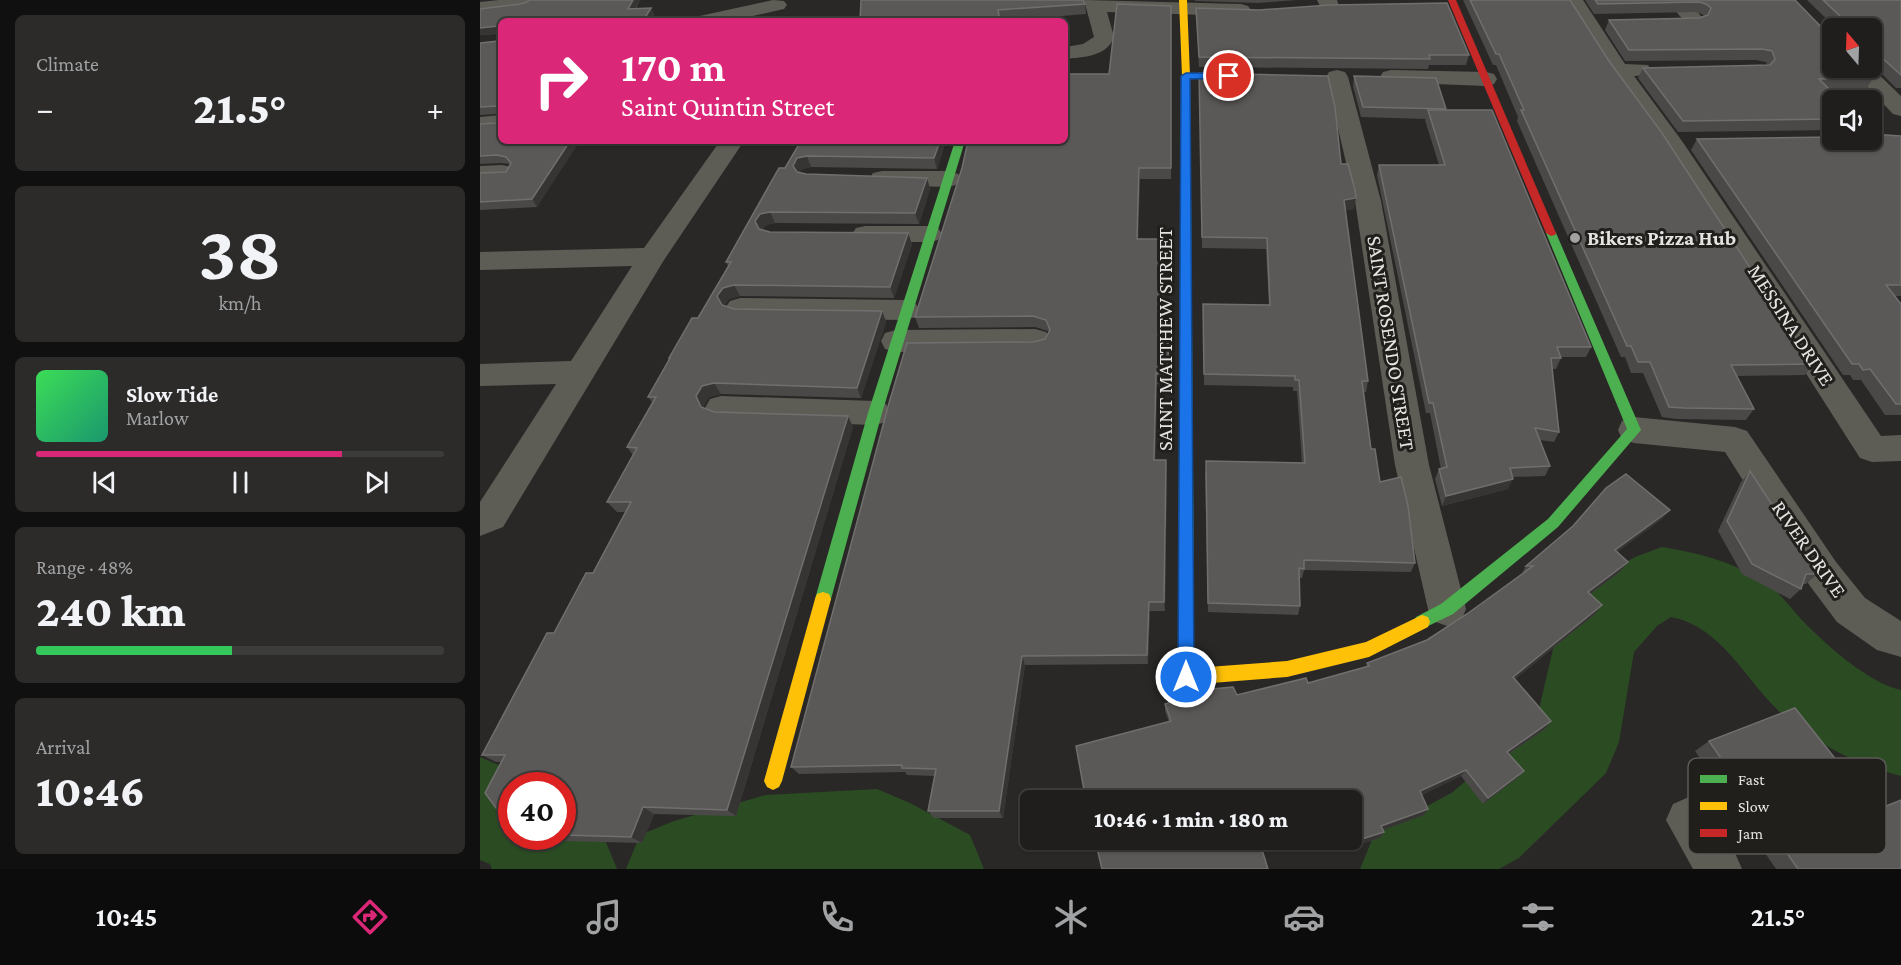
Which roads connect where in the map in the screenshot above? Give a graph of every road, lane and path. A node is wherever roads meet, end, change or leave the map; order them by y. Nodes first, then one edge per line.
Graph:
1 (1573, 0) edge
2 (1678, 0) edge
3 (1453, 2) edge
4 (524, 3) edge
5 (1095, 3) edge
6 (1328, 3) edge
7 (1183, 4) edge
8 (1431, 4) edge
9 (1352, 6) edge
10 (480, 8) edge
11 (1305, 8) edge
12 (779, 9) edge
13 (1258, 11) edge
14 (721, 18) edge
15 (1610, 21) edge
16 (1667, 21) edge
17 (1586, 22) junction
18 (1068, 53) edge
19 (1664, 69) edge
20 (1618, 70) junction
21 (1186, 76) junction
22 (1209, 76) edge
23 (1870, 78) edge
24 (1486, 79) junction
25 (1901, 109) edge
26 (498, 122) edge
27 (480, 124) edge
28 (730, 144) edge
29 (959, 144) edge
30 (857, 177) edge
31 (949, 179) junction
32 (834, 234) edge
33 (929, 234) junction
34 (652, 257) junction
35 (480, 261) edge
36 (740, 308) edge
37 (905, 310) junction
38 (1035, 340) edge
39 (896, 341) junction
40 (579, 372) junction
41 (480, 375) edge
42 (721, 408) dead end
43 (875, 413) junction
44 (1634, 430) junction
45 (1886, 448) edge
46 (480, 521) edge
47 (1447, 609) junction
48 (1901, 639) edge
49 (773, 782) dead end
50 (1710, 854) edge
51 (1719, 869) edge

1 - 17 street, MESSINA DRIVE
2 - 16 street
3 - 8 street
3 - 24 street
4 - 10 street
5 - 7 street
5 - 18 street
6 - 9 street
6 - 11 street
7 - 13 street
7 - 21 street, SAINT MATTHEW STREET
12 - 14 street
15 - 17 street
17 - 20 street, MESSINA DRIVE
19 - 20 street
20 - 45 street, MESSINA DRIVE
21 - 22 street
21 - 47 street, SAINT MATTHEW STREET
23 - 25 street
24 - 44 street
24 - 47 street, SAINT ROSENDO STREET
26 - 27 street
28 - 34 street
29 - 31 street
30 - 31 street
31 - 33 street
32 - 33 street
33 - 37 street
34 - 35 street
34 - 40 street
36 - 37 street
37 - 39 street
38 - 39 street
39 - 43 street
40 - 41 street
40 - 46 street
42 - 43 street
43 - 49 street
44 - 47 street
44 - 48 street, RIVER DRIVE
50 - 51 street

